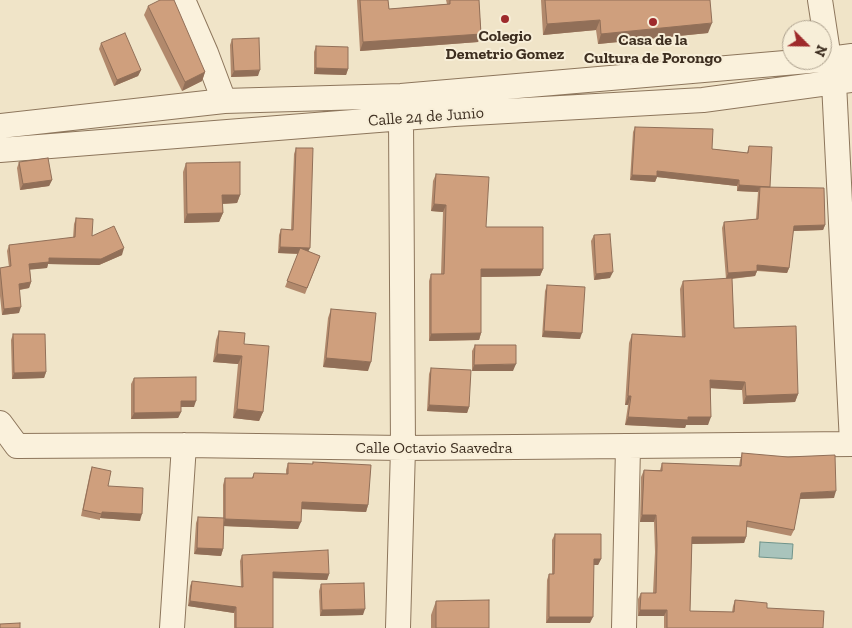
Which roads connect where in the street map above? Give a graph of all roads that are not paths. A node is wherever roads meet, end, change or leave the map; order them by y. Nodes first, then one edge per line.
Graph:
1 (183, 0) edge
2 (820, 0) edge
3 (821, 20) edge
4 (852, 56) edge
5 (832, 59) edge
6 (782, 63) edge
7 (832, 70) edge
8 (843, 82) edge
9 (224, 101) junction
10 (401, 119) junction
11 (0, 126) edge
12 (0, 150) edge
13 (0, 423) edge
14 (852, 444) edge
15 (184, 445) junction
16 (628, 447) junction
17 (403, 448) junction
18 (172, 628) edge
19 (398, 628) edge
20 (624, 628) edge

1 - 9 street
2 - 3 street
4 - 5 street, Calle 24 de Junio
6 - 9 street, Calle 24 de Junio
7 - 8 street
8 - 10 street, Calle 24 de Junio
8 - 14 street
9 - 11 street, Calle 24 de Junio
10 - 12 street, Calle 24 de Junio
10 - 17 street
13 - 15 street, Calle Octavio Saavedra
14 - 16 street, Calle Octavio Saavedra
15 - 17 street, Calle Octavio Saavedra
15 - 18 street
16 - 17 street, Calle Octavio Saavedra
16 - 20 street
17 - 19 street

